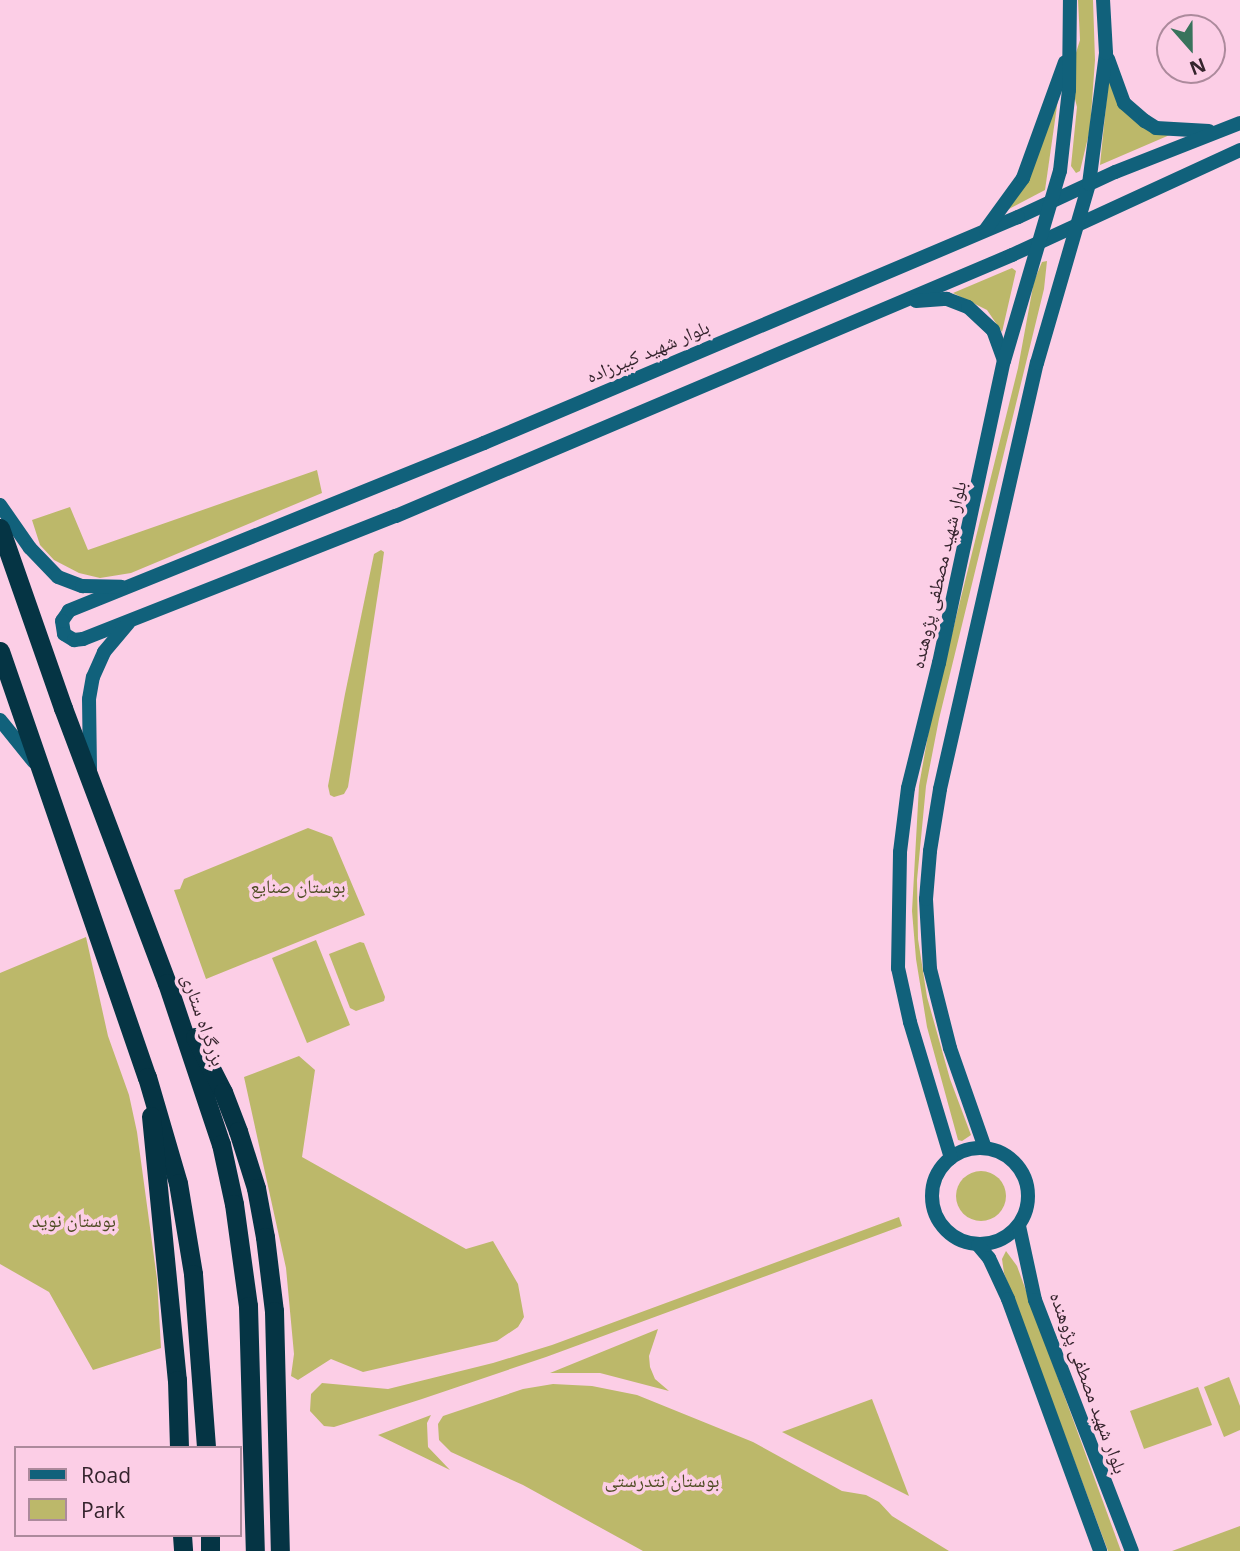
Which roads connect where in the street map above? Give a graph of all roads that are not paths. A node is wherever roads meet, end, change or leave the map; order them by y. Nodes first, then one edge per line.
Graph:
1 (1070, 0) edge
2 (1103, 0) edge
3 (1071, 45) junction
4 (1107, 53) junction
5 (1240, 123) edge
6 (1217, 131) junction
7 (1240, 150) edge
8 (1088, 184) junction
9 (1054, 201) junction
10 (1077, 224) junction
11 (985, 230) junction
12 (1038, 242) junction
13 (891, 307) junction
14 (1004, 361) junction
15 (0, 506) edge
16 (0, 528) edge
17 (133, 587) junction
18 (128, 622) junction
19 (0, 651) edge
20 (0, 720) edge
21 (90, 778) junction
22 (47, 780) junction
23 (167, 983) junction
24 (148, 1077) junction
25 (985, 1148) junction
26 (951, 1158) junction
27 (1019, 1226) junction
28 (978, 1245) junction
29 (179, 1446) edge
30 (206, 1446) edge
31 (255, 1551) edge
32 (280, 1551) edge
33 (1100, 1551) edge
34 (1132, 1551) edge

1 - 3 main road, بلوار شهید مصطفی پژوهنده
2 - 4 main road
3 - 9 main road, بلوار شهید مصطفی پژوهنده
3 - 11 main road
4 - 6 main road
4 - 8 main road
5 - 6 main road, بلوار شهید کبیرزاده
6 - 8 main road, بلوار شهید کبیرزاده
7 - 10 main road
8 - 9 main road, بلوار شهید کبیرزاده
8 - 10 main road
9 - 11 main road, بلوار شهید کبیرزاده
9 - 12 main road, بلوار شهید مصطفی پژوهنده
10 - 12 main road
10 - 25 main road
11 - 17 main road, بلوار شهید کبیرزاده
12 - 13 main road
12 - 14 main road, بلوار شهید مصطفی پژوهنده
13 - 14 main road
13 - 18 main road
14 - 26 main road, بلوار شهید مصطفی پژوهنده
15 - 17 main road
16 - 21 highway, بزرگراه ستاری
17 - 18 main road, بلوار شهید کبیرزاده
18 - 21 main road
19 - 22 highway
20 - 22 main road
21 - 23 highway, بزرگراه ستاری
22 - 24 highway
23 - 31 highway, بزرگراه ستاری
23 - 32 highway
24 - 29 highway
24 - 30 highway
25 - 26 main road
25 - 27 main road
26 - 28 main road
27 - 28 main road
27 - 34 main road, بلوار شهید مصطفی پژوهنده
28 - 33 main road

